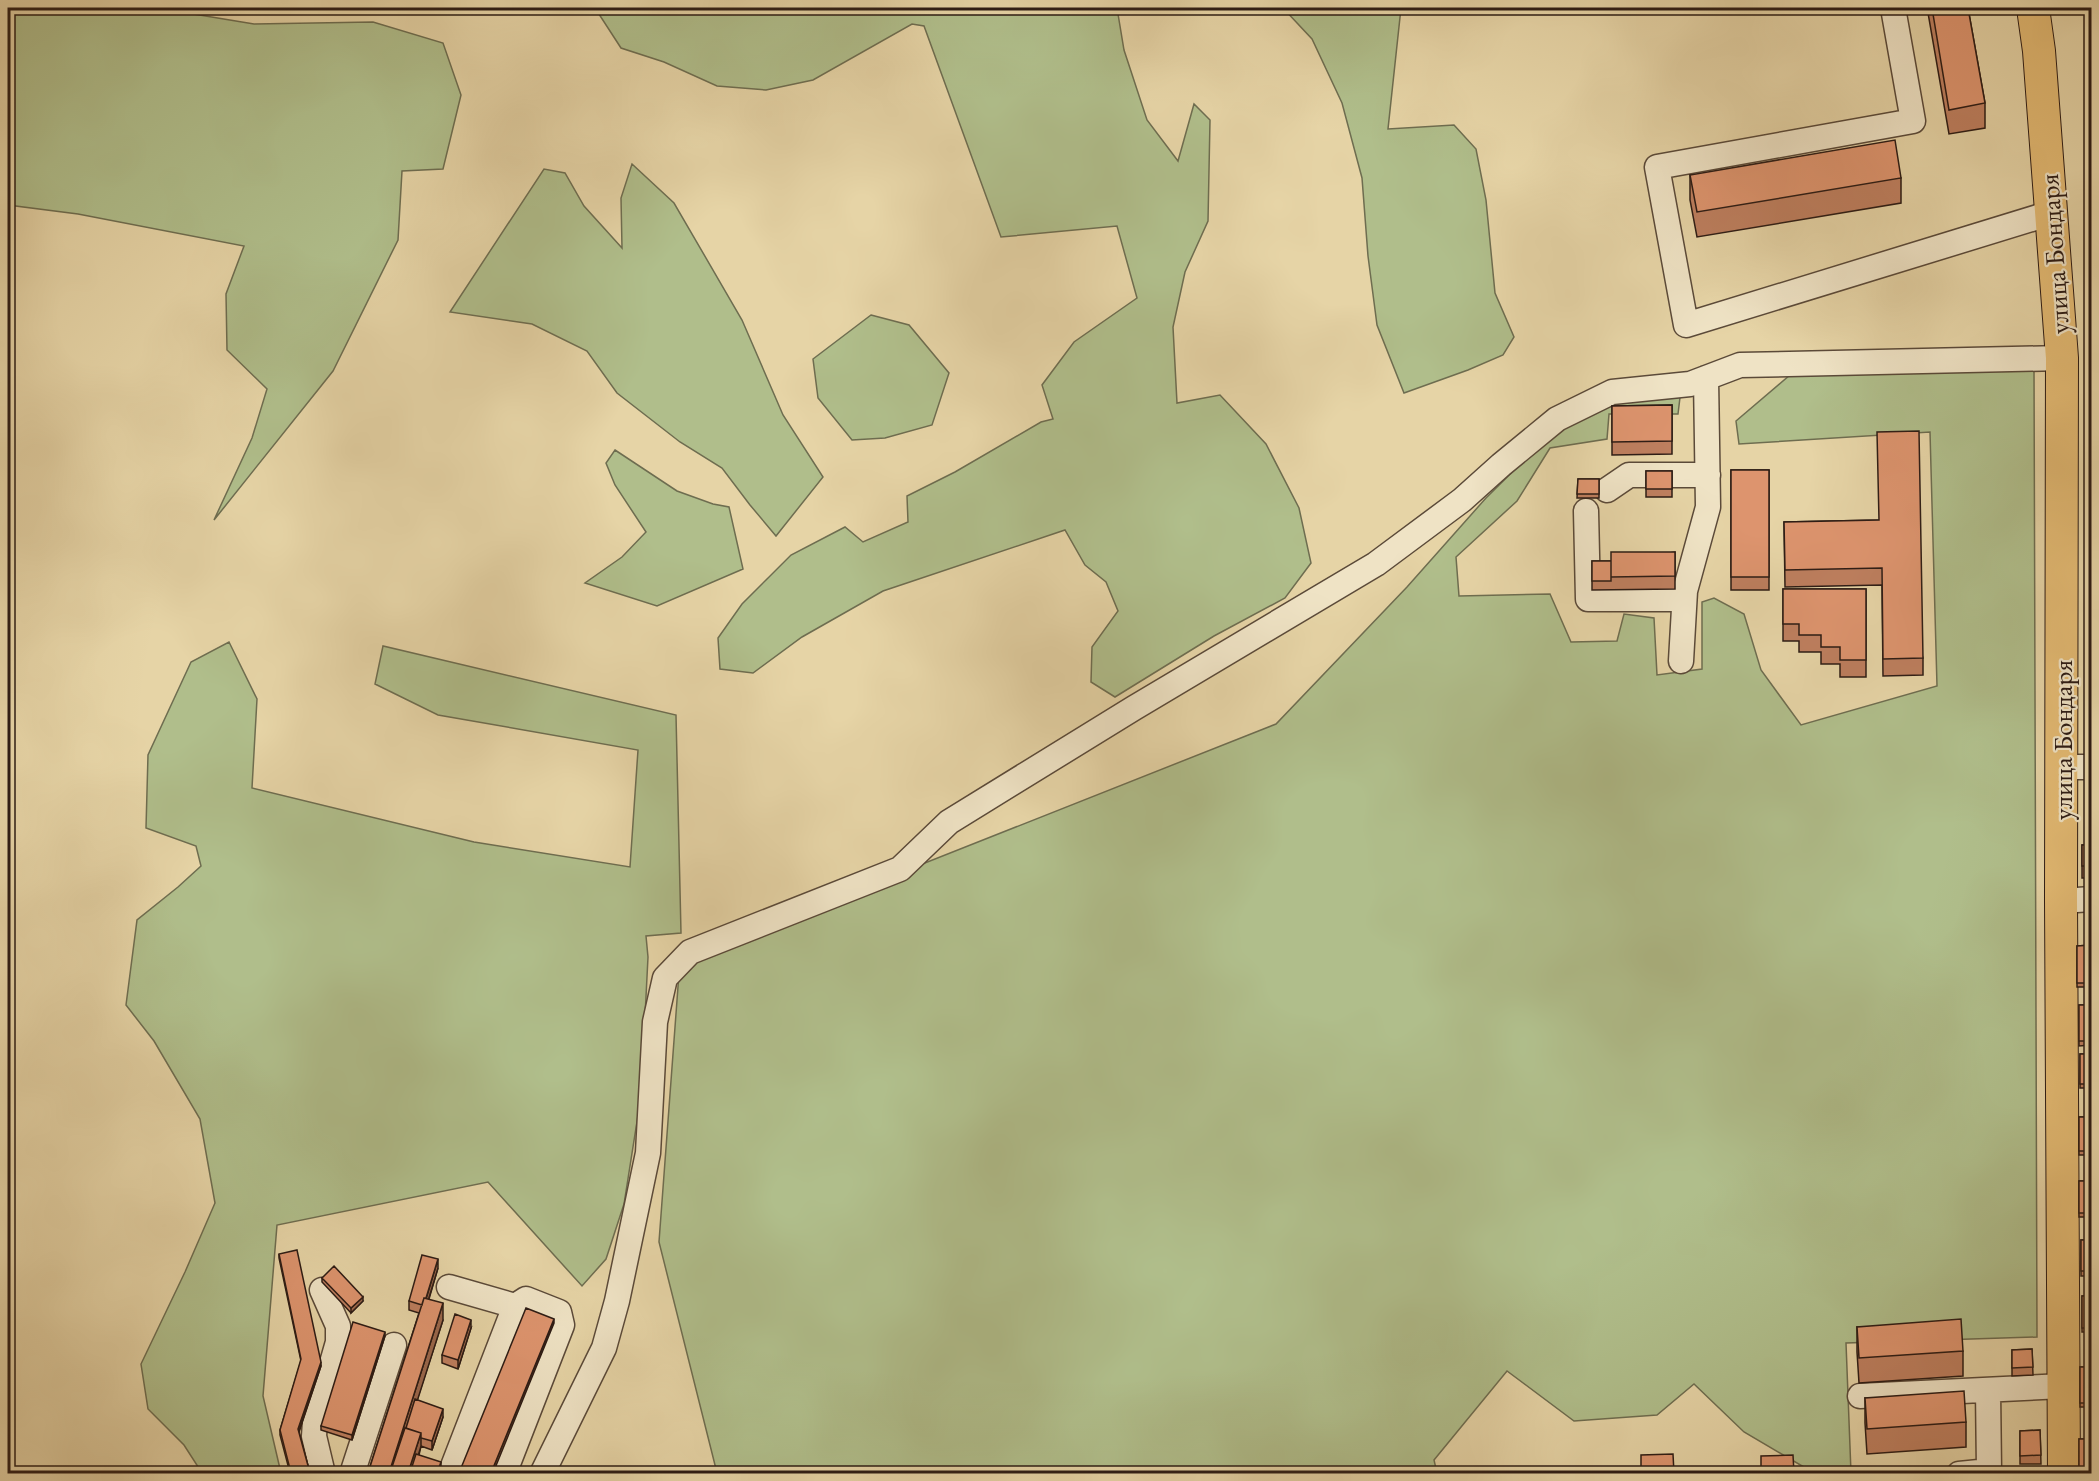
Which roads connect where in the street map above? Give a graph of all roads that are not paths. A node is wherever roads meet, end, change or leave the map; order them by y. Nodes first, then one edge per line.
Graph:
1 (1893, 8) edge
2 (2034, 8) edge
3 (2051, 213) junction
4 (2062, 358) junction
5 (1706, 378) junction
6 (1708, 475) junction
7 (1607, 490) dead end
8 (1586, 511) dead end
9 (1684, 599) junction
10 (1681, 661) dead end
11 (2077, 767) edge
12 (2076, 900) edge
13 (449, 1287) dead end
14 (322, 1290) dead end
15 (515, 1306) junction
16 (394, 1345) dead end
17 (2063, 1386) junction
18 (1988, 1390) junction
19 (1860, 1396) dead end
20 (323, 1473) edge
21 (352, 1473) edge
22 (450, 1473) edge
23 (504, 1473) edge
24 (542, 1473) edge
25 (1959, 1473) edge
26 (2064, 1473) edge

1 - 3 lane
2 - 3 main road, улица Бондаря
3 - 4 main road, улица Бондаря
4 - 5 lane
4 - 11 main road, улица Бондаря
5 - 6 lane
5 - 24 lane
6 - 7 lane
6 - 9 lane
8 - 9 lane
9 - 10 lane
11 - 12 main road, улица Бондаря
12 - 17 main road, улица Бондаря
13 - 15 lane
14 - 20 lane
15 - 22 lane
15 - 23 lane
16 - 21 lane
17 - 18 lane
17 - 26 main road, улица Бондаря
18 - 19 lane
18 - 25 lane

